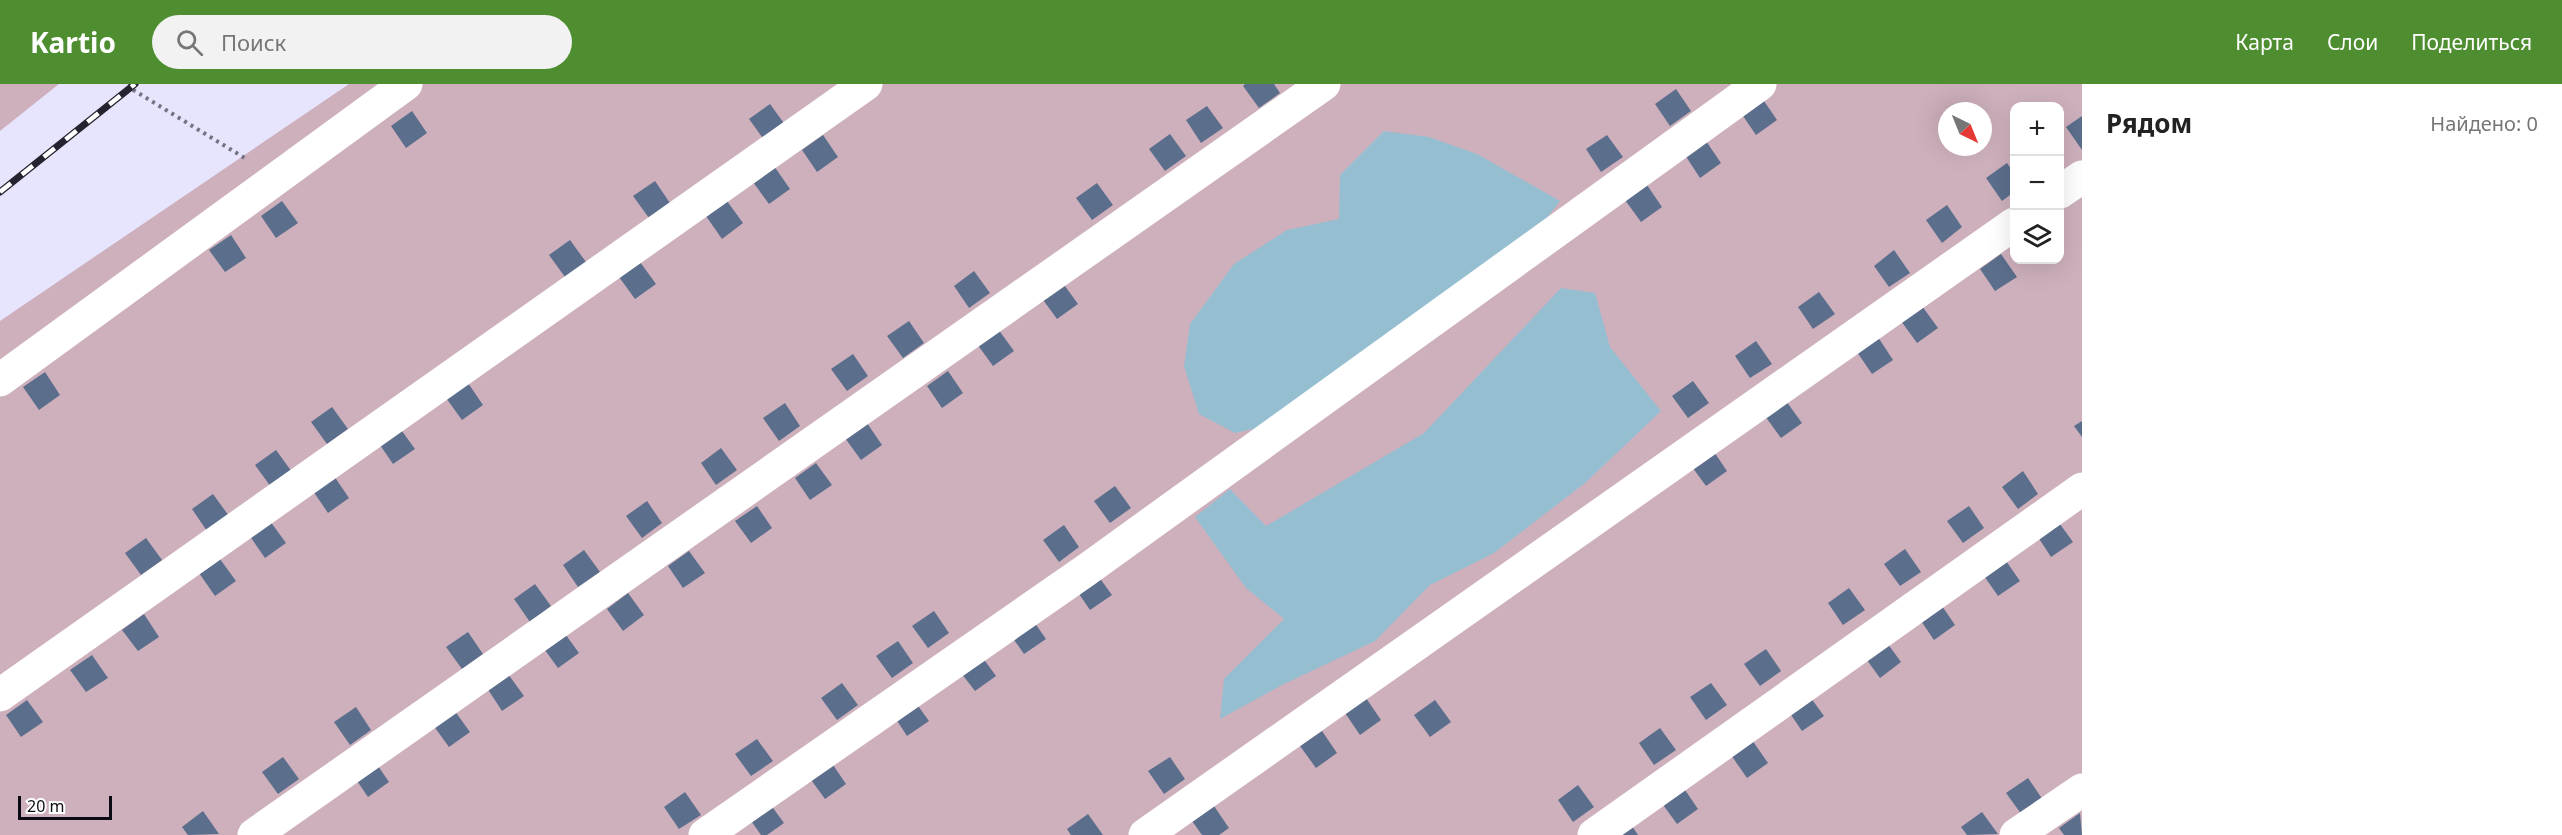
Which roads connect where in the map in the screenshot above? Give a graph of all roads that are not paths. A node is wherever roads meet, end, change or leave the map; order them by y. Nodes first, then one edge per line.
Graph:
1 (406, 84) edge
2 (866, 84) edge
3 (1324, 84) edge
4 (1760, 84) edge
5 (2082, 177) edge
6 (2064, 189) edge
7 (2010, 227) edge
8 (0, 380) edge
9 (2082, 489) edge
10 (0, 695) edge
11 (2082, 790) edge
12 (254, 835) edge
13 (705, 835) edge
14 (1145, 835) edge
15 (1594, 835) edge
16 (2016, 835) edge

1 - 8 lane
2 - 10 lane
3 - 12 lane
4 - 13 lane
5 - 6 lane
7 - 14 lane
9 - 15 lane
11 - 16 lane

